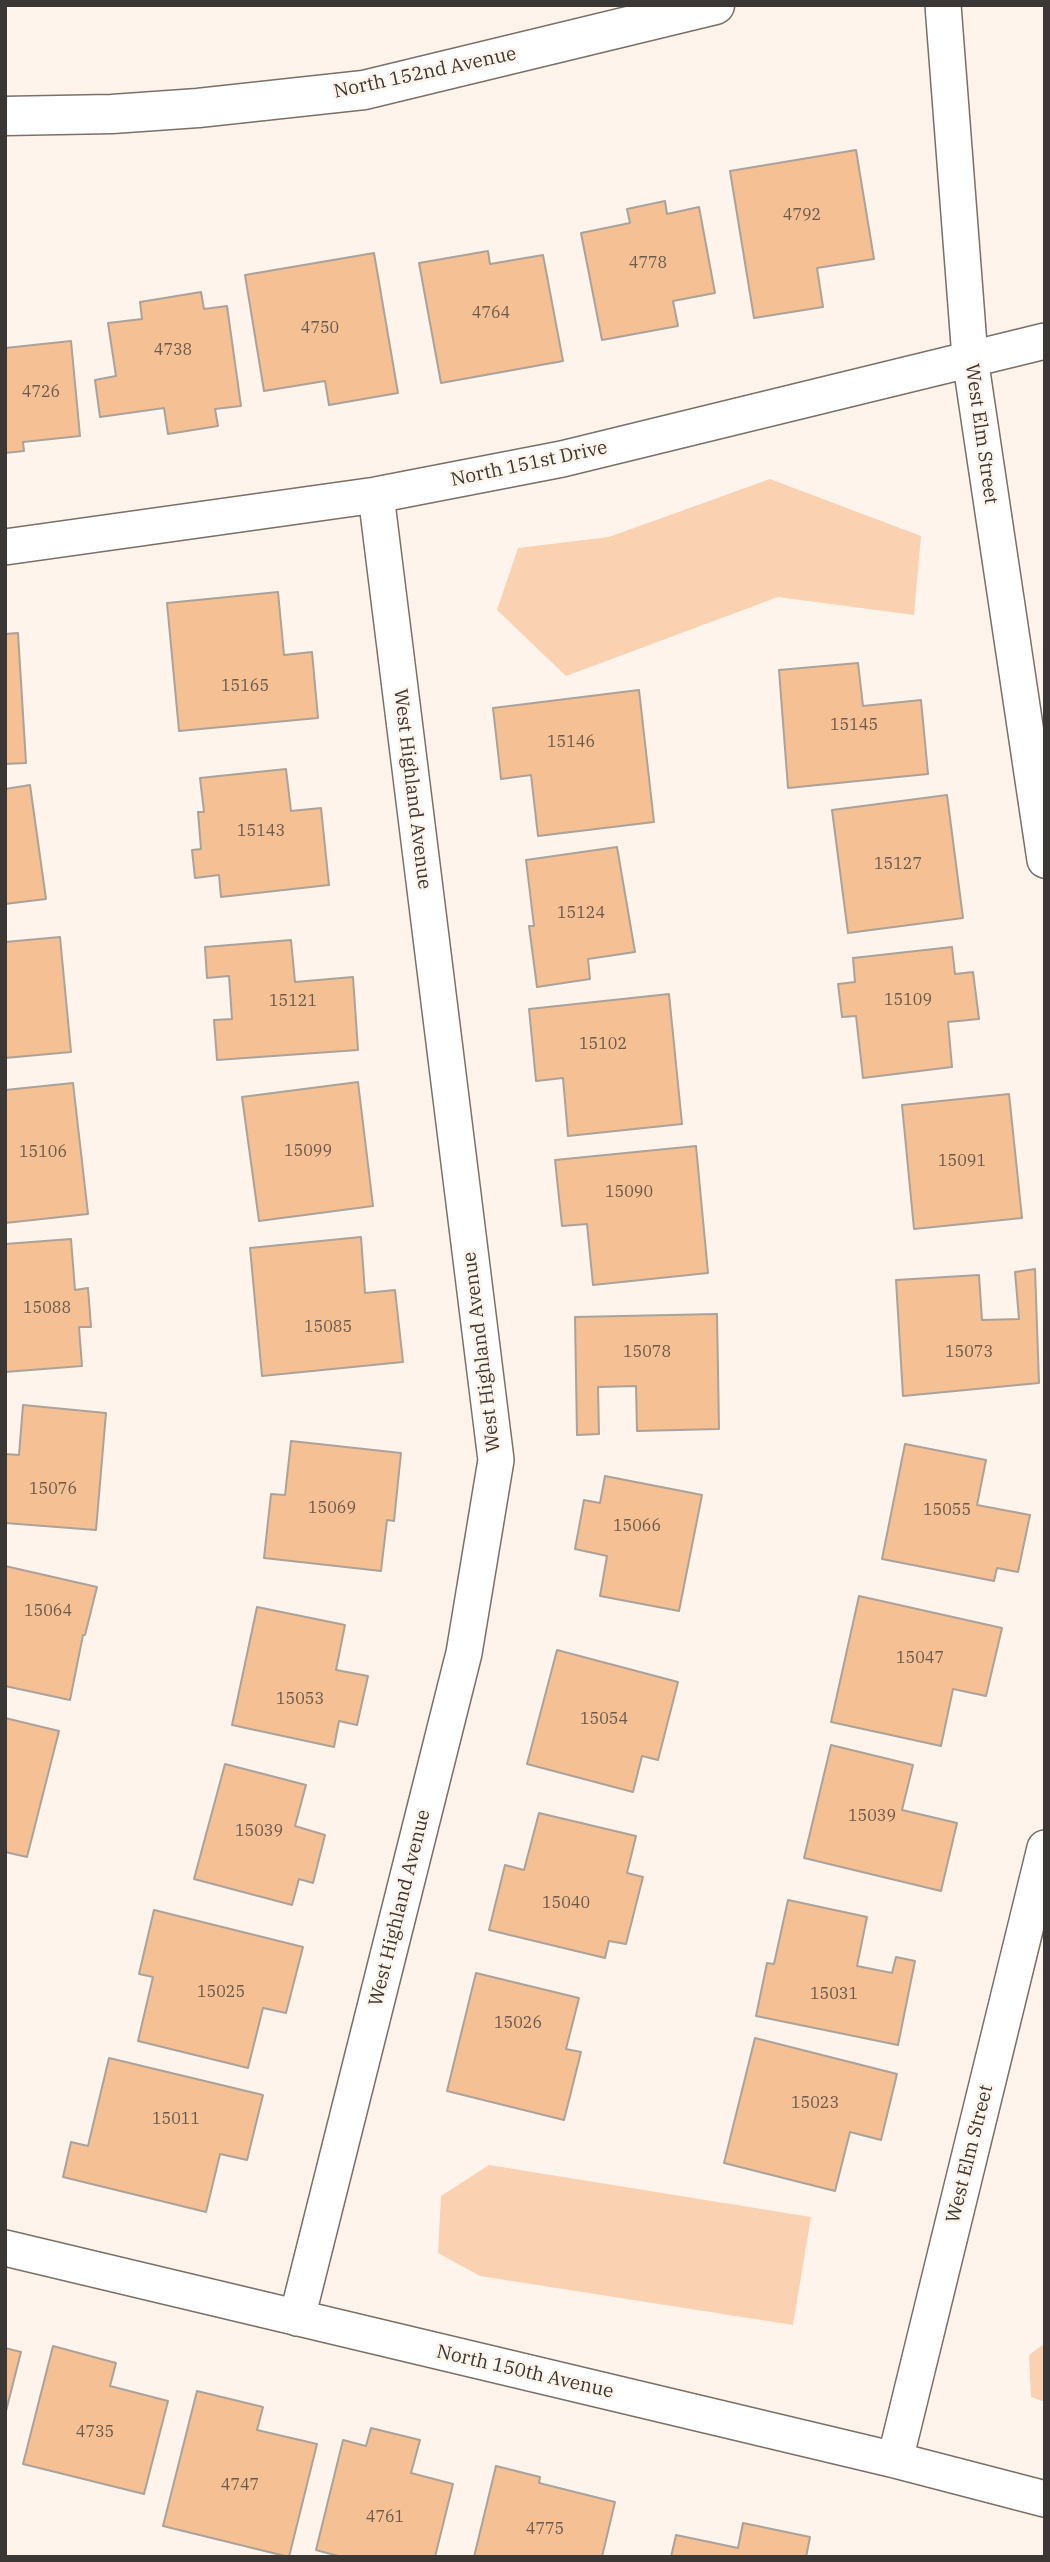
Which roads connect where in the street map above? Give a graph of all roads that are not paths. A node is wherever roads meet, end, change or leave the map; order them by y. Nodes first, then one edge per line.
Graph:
1 (715, 5) edge
2 (943, 5) edge
3 (5, 116) edge
4 (1045, 341) edge
5 (970, 358) junction
6 (376, 495) junction
7 (5, 547) edge
8 (1045, 860) edge
9 (1045, 1847) edge
10 (5, 2248) edge
11 (298, 2318) junction
12 (895, 2460) junction
13 (1045, 2499) edge

1 - 3 street, North 152nd Avenue
2 - 5 street, West Elm Street
4 - 5 street, North 151st Drive
5 - 6 street, North 151st Drive
5 - 8 street, West Elm Street
6 - 7 street, North 151st Drive
6 - 11 street, West Highland Avenue
9 - 12 street, West Elm Street
10 - 11 street, North 150th Avenue
11 - 12 street, North 150th Avenue
12 - 13 street, North 150th Avenue

